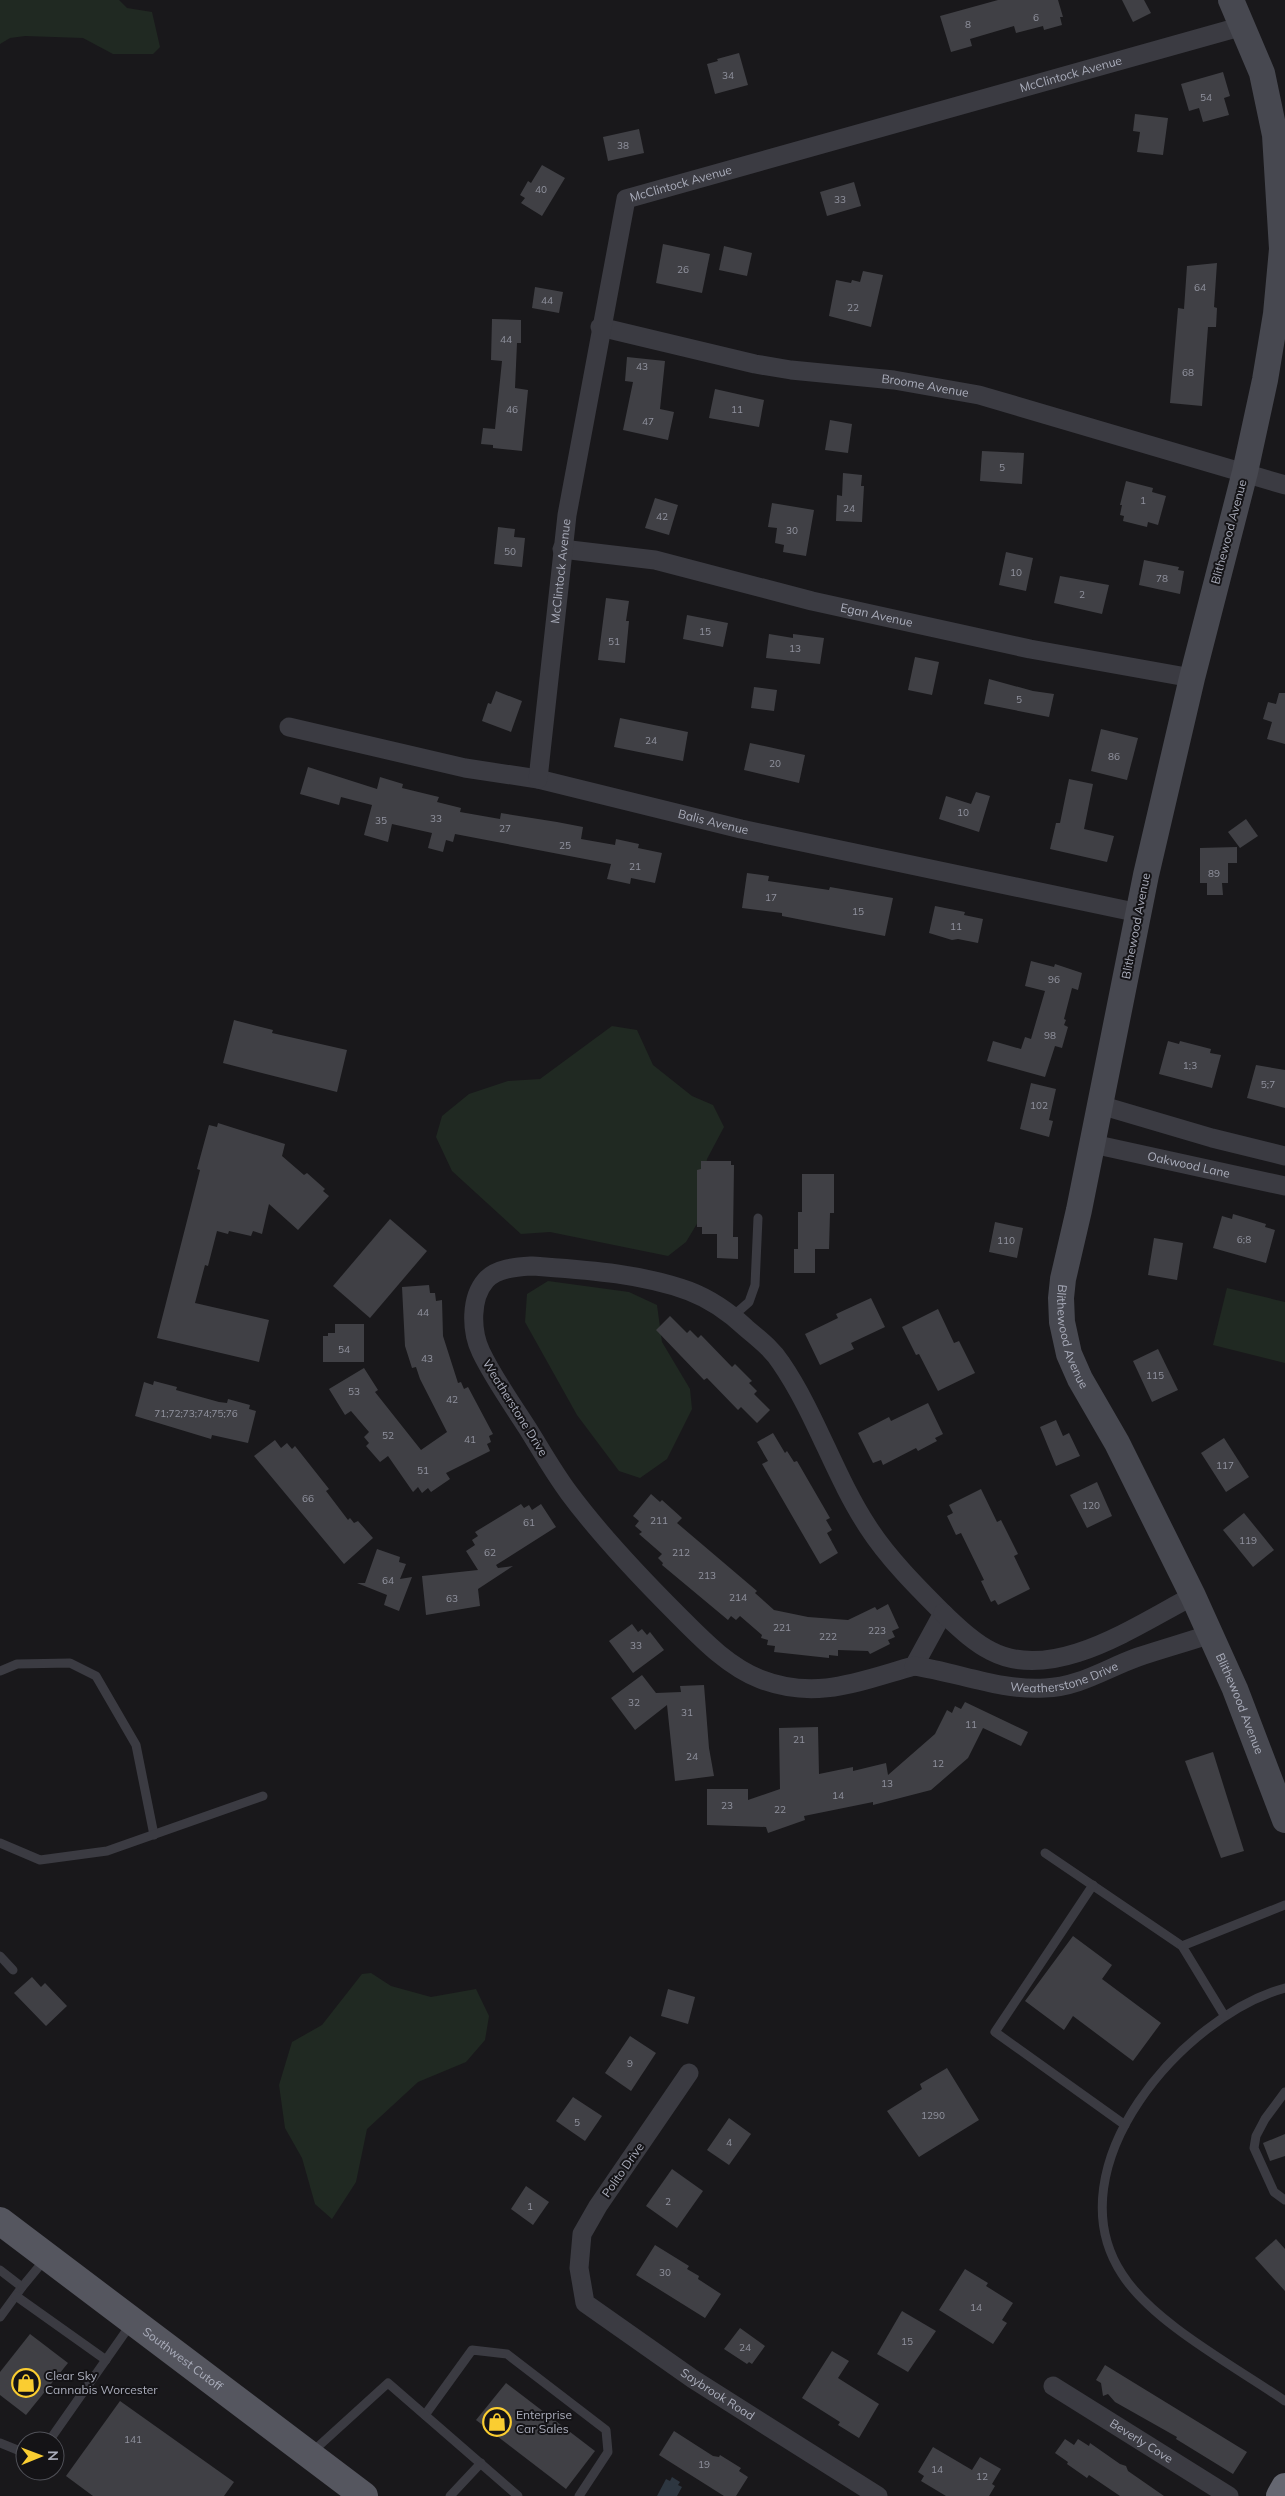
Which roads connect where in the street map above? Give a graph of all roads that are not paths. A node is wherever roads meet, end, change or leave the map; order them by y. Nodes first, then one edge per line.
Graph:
1 (1232, 0) edge
2 (1243, 26) junction
3 (600, 327) junction
4 (1245, 472) junction
5 (1285, 485) edge
6 (562, 549) junction
7 (1192, 678) junction
8 (289, 727) dead end
9 (538, 780) junction
10 (1139, 913) junction
11 (1100, 1105) junction
12 (1093, 1144) junction
13 (1285, 1156) edge
14 (1285, 1186) edge
15 (758, 1218) dead end
16 (733, 1316) junction
17 (1193, 1596) junction
18 (943, 1613) junction
19 (1211, 1634) junction
20 (914, 1666) junction
21 (0, 1671) edge
22 (263, 1796) dead end
23 (1285, 1820) edge
24 (154, 1835) junction
25 (0, 1843) edge
26 (1045, 1852) dead end
27 (1093, 1885) junction
28 (1285, 1905) edge
29 (1182, 1946) junction
30 (0, 1956) edge
31 (12, 1970) dead end
32 (1285, 1988) edge
33 (1224, 2015) junction
34 (689, 2073) dead end
35 (1285, 2092) edge
36 (1125, 2125) junction
37 (1285, 2200) edge
38 (0, 2221) edge
39 (46, 2256) junction
40 (0, 2270) edge
41 (579, 2274) joint
42 (22, 2287) junction
43 (16, 2296) junction
44 (0, 2317) edge
45 (133, 2321) junction
46 (106, 2360) junction
47 (1053, 2386) dead end
48 (1285, 2400) edge
49 (425, 2415) junction
50 (56, 2431) edge
51 (0, 2444) edge
52 (15, 2449) edge
53 (309, 2454) junction
54 (481, 2464) junction
55 (1285, 2487) edge
56 (364, 2496) edge
57 (450, 2496) edge
58 (518, 2496) edge
59 (579, 2496) edge
60 (878, 2496) edge
61 (1229, 2496) edge
62 (1280, 2496) edge

1 - 2 street, Blithewood Avenue
2 - 3 street, McClintock Avenue
2 - 4 street, Blithewood Avenue
3 - 4 street, Broome Avenue
3 - 6 street, McClintock Avenue
4 - 5 street, Broome Avenue
4 - 7 street, Blithewood Avenue
6 - 7 street, Egan Avenue
6 - 9 street, McClintock Avenue
7 - 10 street, Blithewood Avenue
8 - 9 street, Balis Avenue
9 - 10 street, Balis Avenue
10 - 11 street, Blithewood Avenue
11 - 12 street, Blithewood Avenue
11 - 13 street
12 - 14 street, Oakwood Lane
12 - 17 street, Blithewood Avenue
15 - 16 lane
16 - 18 street, Weatherstone Drive
16 - 20 street, Weatherstone Drive
17 - 18 street, Weatherstone Drive
17 - 19 street, Blithewood Avenue
18 - 20 street
19 - 20 street, Weatherstone Drive
19 - 23 street, Blithewood Avenue
21 - 24 lane
22 - 24 lane
24 - 25 lane
26 - 27 lane
27 - 29 lane
27 - 36 lane
28 - 29 lane
29 - 33 lane
30 - 31 lane
32 - 33 lane
33 - 36 lane
34 - 41 street, Polito Drive
35 - 37 lane
36 - 48 lane
38 - 39 main road, Southwest Cutoff
39 - 42 lane
39 - 45 main road, Southwest Cutoff
40 - 42 lane
41 - 60 street, Saybrook Road
42 - 43 lane
43 - 44 lane
43 - 46 lane
45 - 46 lane
45 - 53 main road, Southwest Cutoff
46 - 50 lane
47 - 61 street, Beverly Cove
49 - 53 lane
49 - 54 lane
49 - 59 lane
51 - 52 lane
53 - 56 main road, Southwest Cutoff
54 - 57 lane
54 - 58 lane
55 - 62 highway

